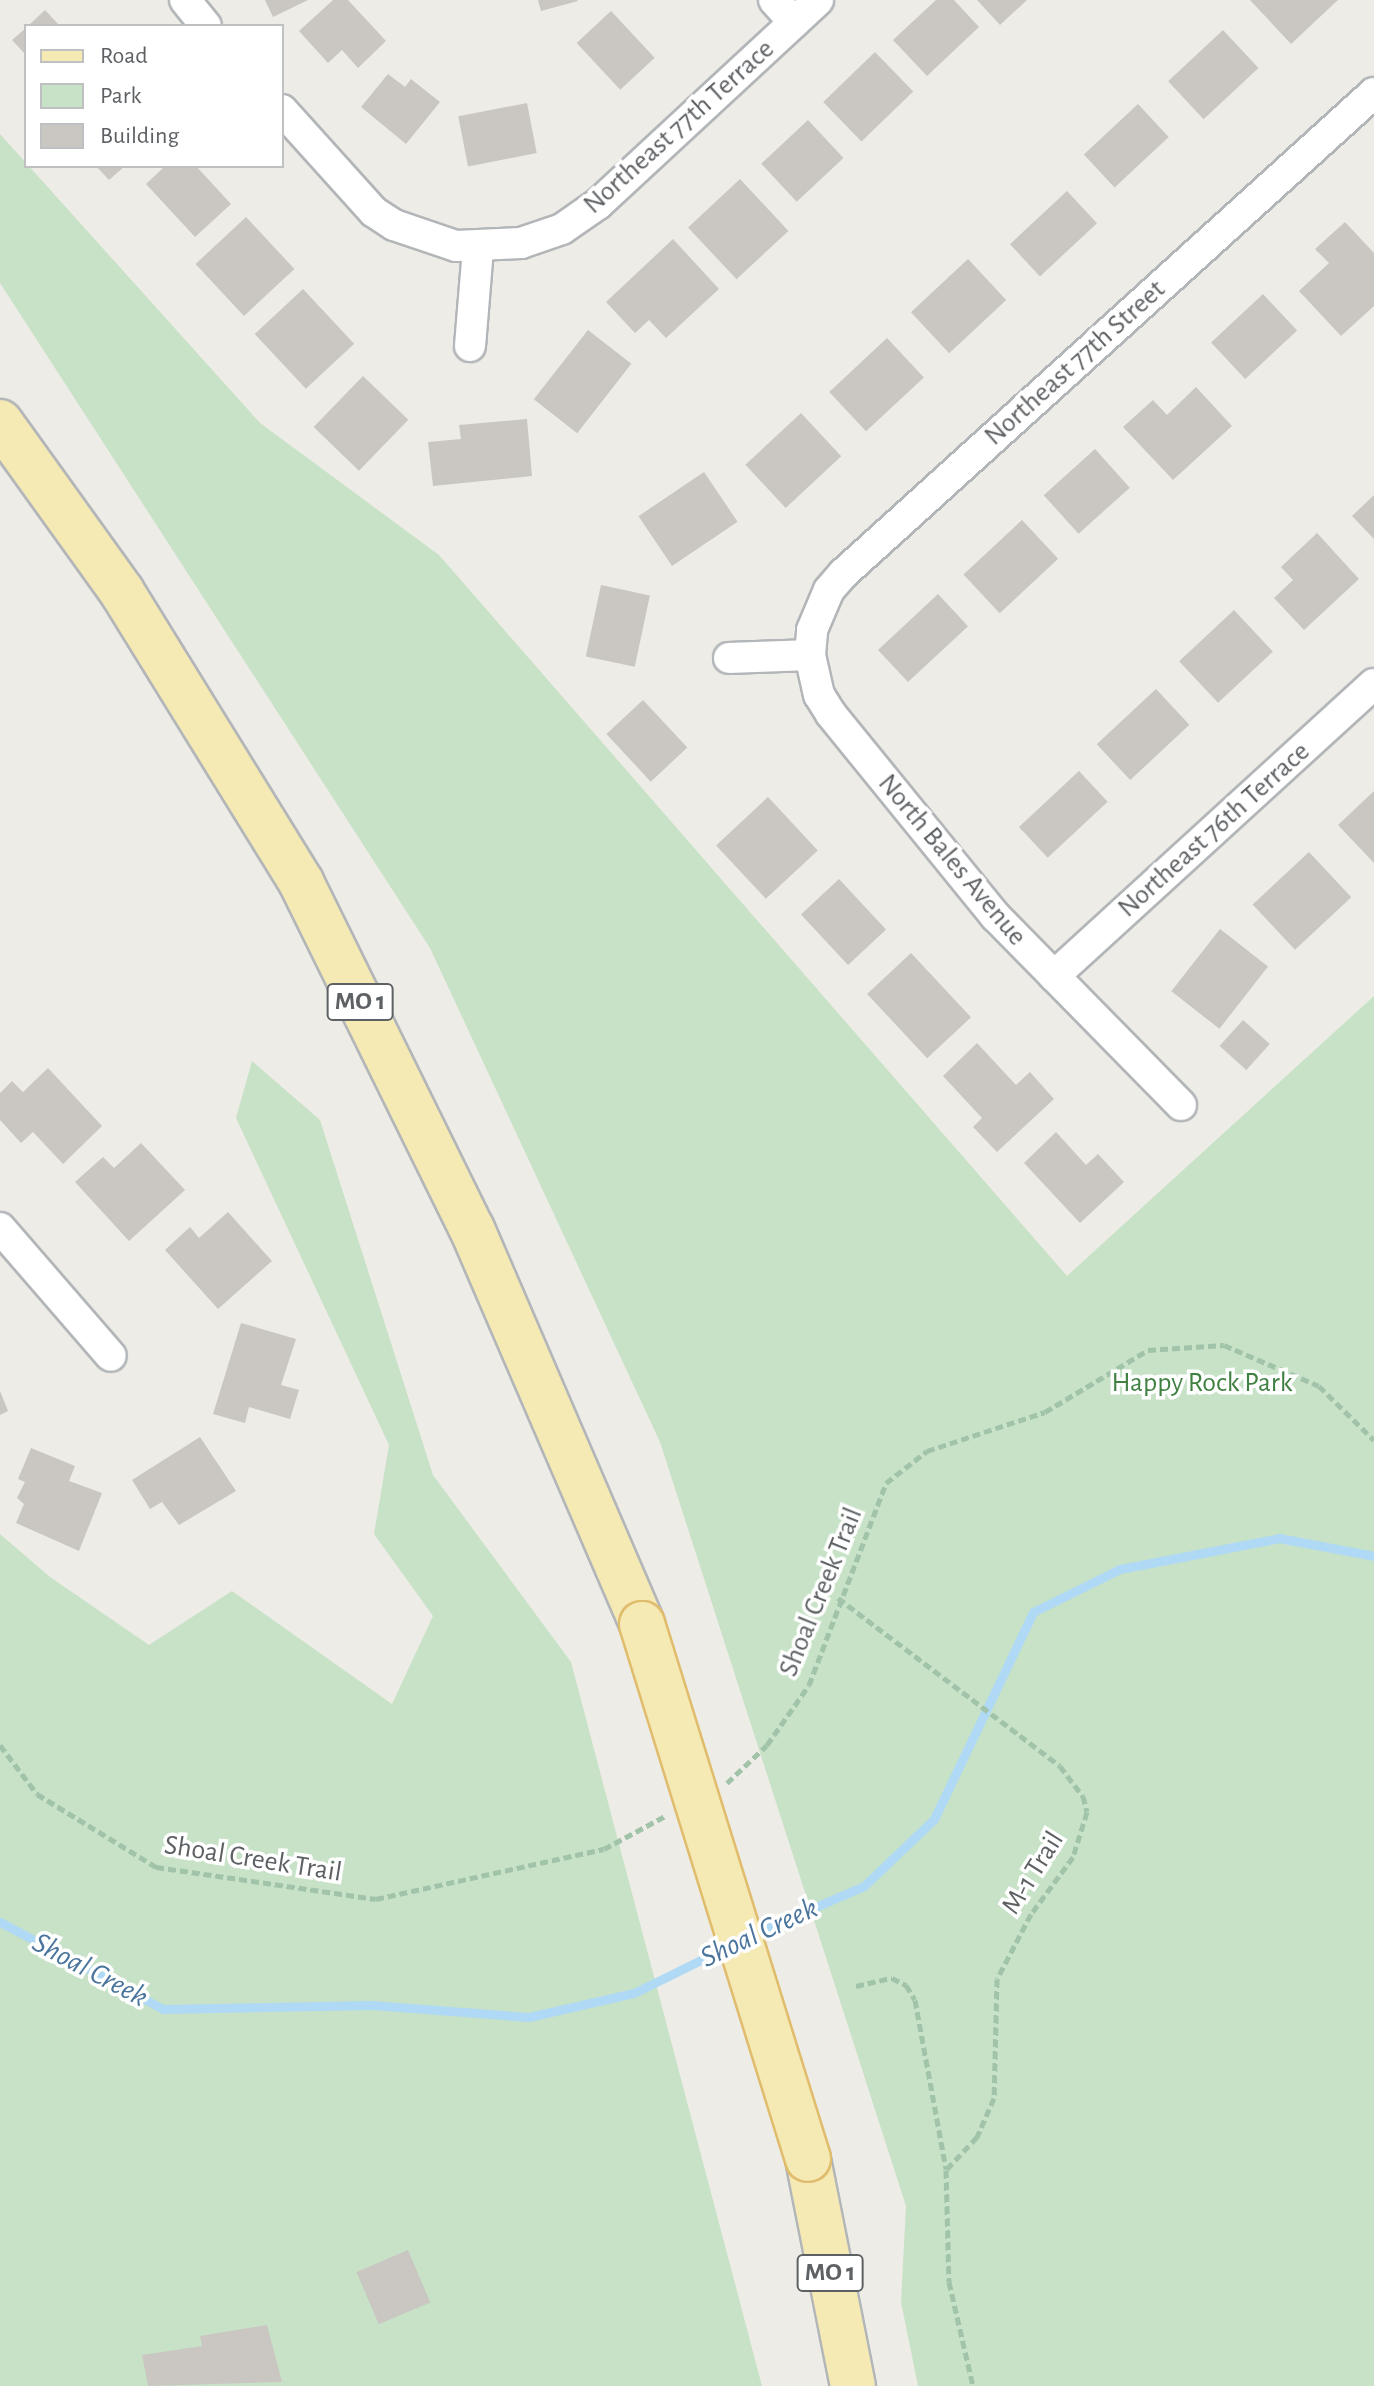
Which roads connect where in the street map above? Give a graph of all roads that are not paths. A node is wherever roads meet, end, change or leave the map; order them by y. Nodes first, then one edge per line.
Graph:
1 (818, 0) edge
2 (784, 11) edge
3 (1374, 93) edge
4 (284, 112) edge
5 (478, 248) junction
6 (470, 346) dead end
7 (0, 422) edge
8 (810, 655) junction
9 (729, 658) dead end
10 (1374, 684) edge
11 (1054, 976) junction
12 (1181, 1105) dead end
13 (0, 1228) edge
14 (111, 1356) dead end
15 (853, 2386) edge

1 - 2 street, Northeast 77th Terrace
2 - 5 street, Northeast 77th Terrace
3 - 8 street, Northeast 77th Street
4 - 5 street, Northeast 77th Terrace
5 - 6 street
7 - 15 main road, MO 1, bridge
8 - 9 street
8 - 11 street, North Bales Avenue
10 - 11 street, Northeast 76th Terrace
11 - 12 street, North Bales Avenue
13 - 14 street

